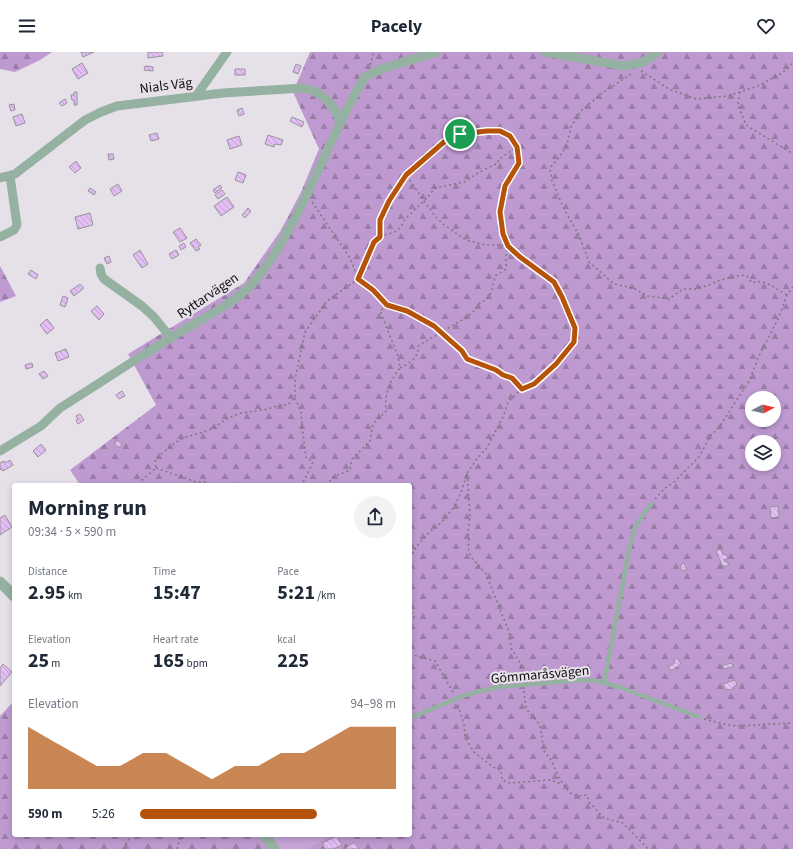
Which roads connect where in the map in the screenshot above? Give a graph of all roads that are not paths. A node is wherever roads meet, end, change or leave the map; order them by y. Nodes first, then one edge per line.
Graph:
1 (227, 52) edge
2 (437, 52) edge
3 (545, 52) edge
4 (658, 52) edge
5 (196, 96) junction
6 (340, 123) junction
7 (10, 176) junction
8 (0, 178) edge
9 (0, 237) edge
10 (100, 268) dead end
11 (171, 338) junction
12 (0, 451) edge
13 (651, 504) road end
14 (0, 582) edge
15 (12, 594) edge
16 (604, 683) junction
17 (412, 717) edge
18 (699, 718) road end
19 (266, 837) edge
20 (274, 849) edge

1 - 5 street
2 - 6 street, Ryttarvägen
3 - 4 street
5 - 6 street, Nials Väg
5 - 7 street, Nials Väg
6 - 11 street, Ryttarvägen
7 - 8 street, Nials Väg
7 - 9 street
10 - 11 street
11 - 12 street, Ryttarvägen
13 - 16 lane, Gömmaråsvägen
14 - 15 street
16 - 17 lane, Gömmaråsvägen
16 - 18 lane, Gömmaråsvägen
19 - 20 street

